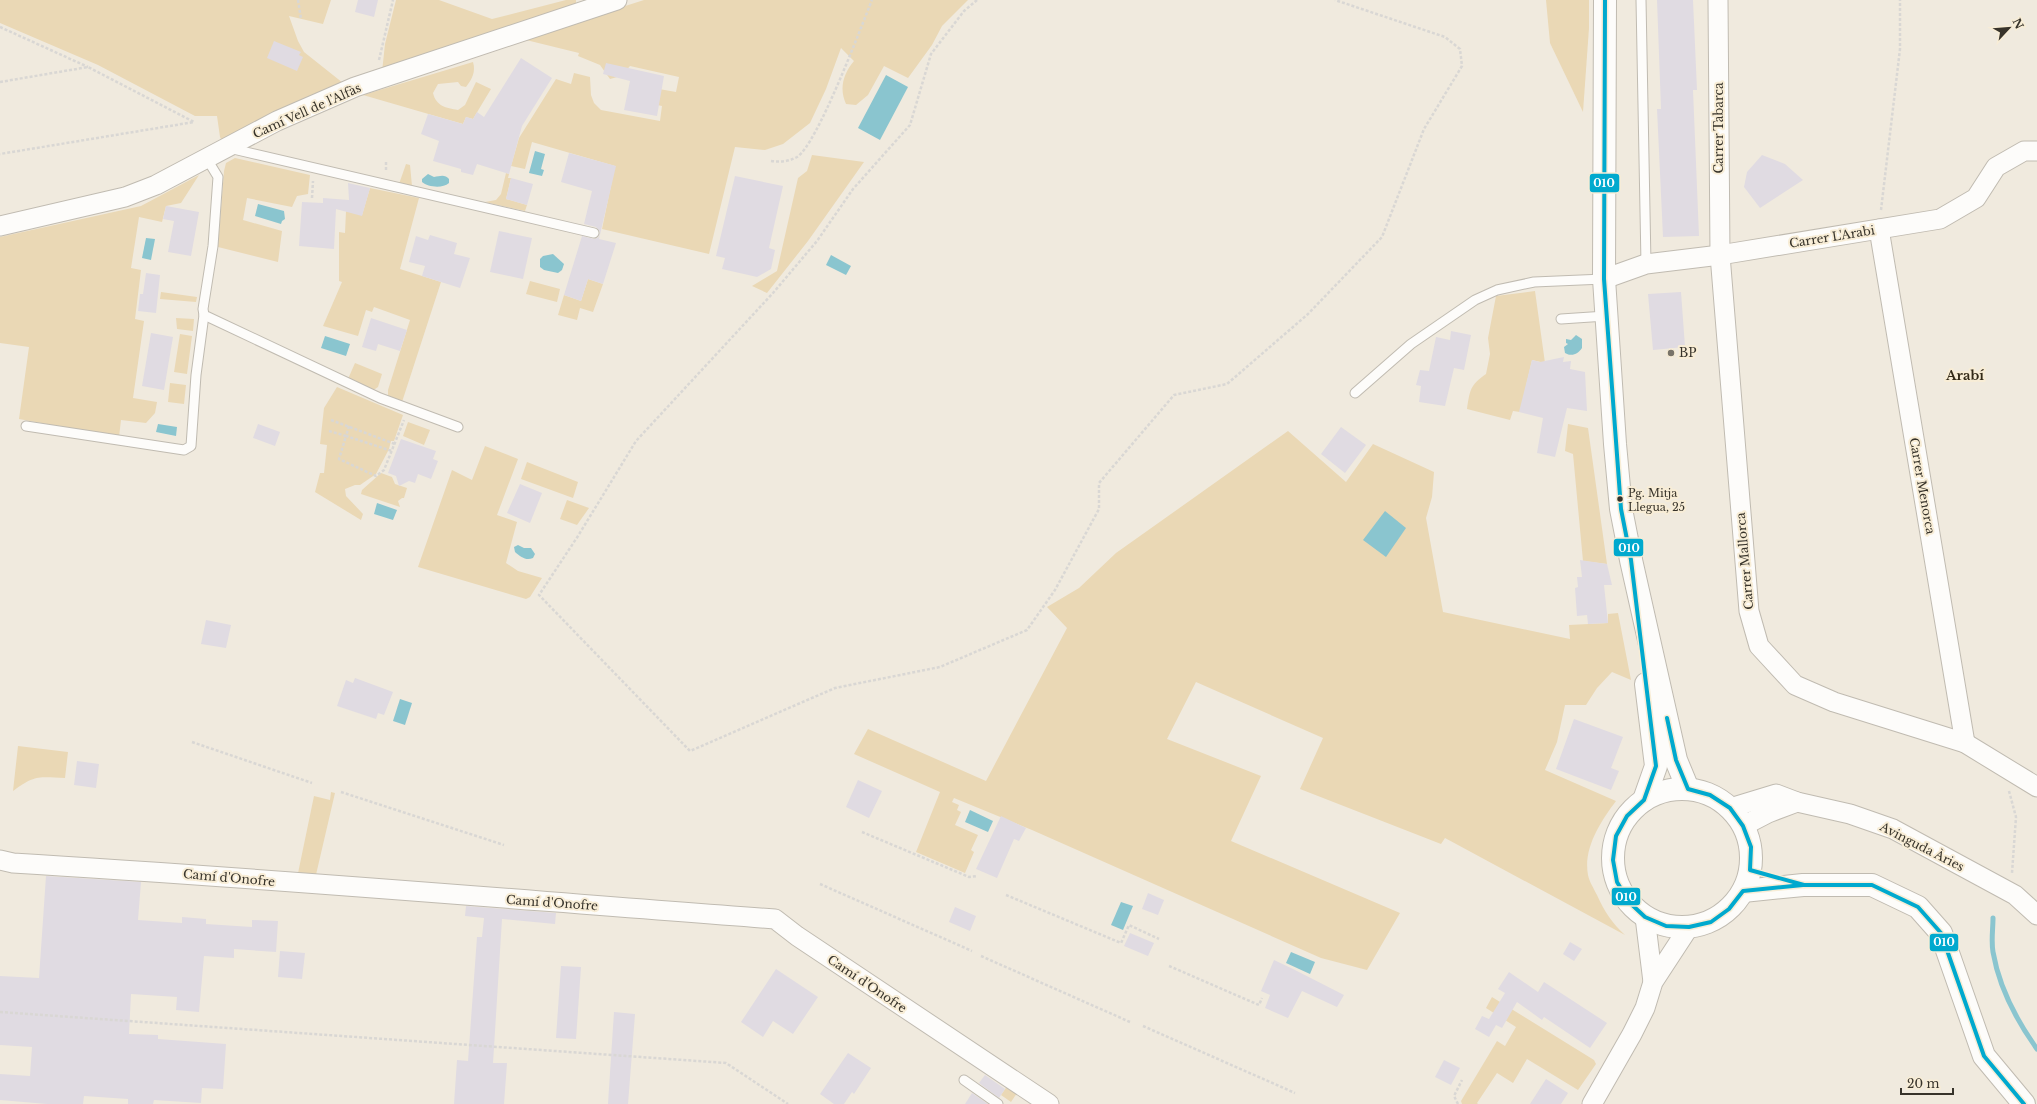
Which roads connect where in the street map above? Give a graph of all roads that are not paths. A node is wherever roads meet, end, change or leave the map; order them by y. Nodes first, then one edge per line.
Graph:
1 (617, 0) edge
2 (1605, 0) edge
3 (1641, 0) edge
4 (1718, 0) edge
5 (228, 148) junction
6 (2037, 151) edge
7 (207, 159) junction
8 (0, 226) edge
9 (1879, 229) junction
10 (594, 233) dead end
11 (1720, 255) junction
12 (1646, 264) junction
13 (1604, 280) junction
14 (204, 315) junction
15 (1606, 316) junction
16 (1561, 319) dead end
17 (1355, 393) dead end
18 (26, 426) dead end
19 (458, 427) dead end
20 (1631, 560) junction
21 (1965, 743) junction
22 (2037, 787) edge
23 (1688, 789) junction
24 (1644, 800) junction
25 (1797, 802) junction
26 (1730, 808) junction
27 (1743, 826) junction
28 (0, 860) edge
29 (1750, 870) junction
30 (1803, 885) junction
31 (1743, 891) junction
32 (2037, 915) edge
33 (1645, 917) junction
34 (1689, 927) junction
35 (1653, 982) junction
36 (964, 1080) dead end
37 (998, 1104) edge
38 (1049, 1104) edge
39 (1592, 1104) edge
40 (2024, 1104) edge

1 - 5 street, Camí Vell de l'Alfàs
2 - 13 street
3 - 12 lane
4 - 11 street, Carrer Tabarca
5 - 7 street, Camí Vell de l'Alfàs
5 - 10 lane
6 - 9 street, Carrer L'Arabi
7 - 8 street, Camí Vell de l'Alfàs
7 - 14 lane
9 - 11 street, Carrer L'Arabi
9 - 21 street, Carrer Menorca
11 - 12 street, Carrer L'Arabi
11 - 21 street, Carrer Mallorca
12 - 13 street, Carrer L'Arabi
13 - 15 street
13 - 17 lane
14 - 18 lane
14 - 19 lane
15 - 16 lane
15 - 20 street
20 - 23 street
20 - 24 street
21 - 22 street, Carrer Mallorca
23 - 24 street
23 - 26 street
24 - 33 street
25 - 26 street, Avinguda Àries
25 - 27 street
25 - 32 street, Avinguda Àries
26 - 27 street
27 - 29 street
28 - 38 street, Camí d'Onofre
29 - 30 street
29 - 31 street
30 - 31 street
30 - 40 street
31 - 34 street
33 - 34 street
33 - 35 street
34 - 35 street
35 - 39 street
36 - 37 lane

